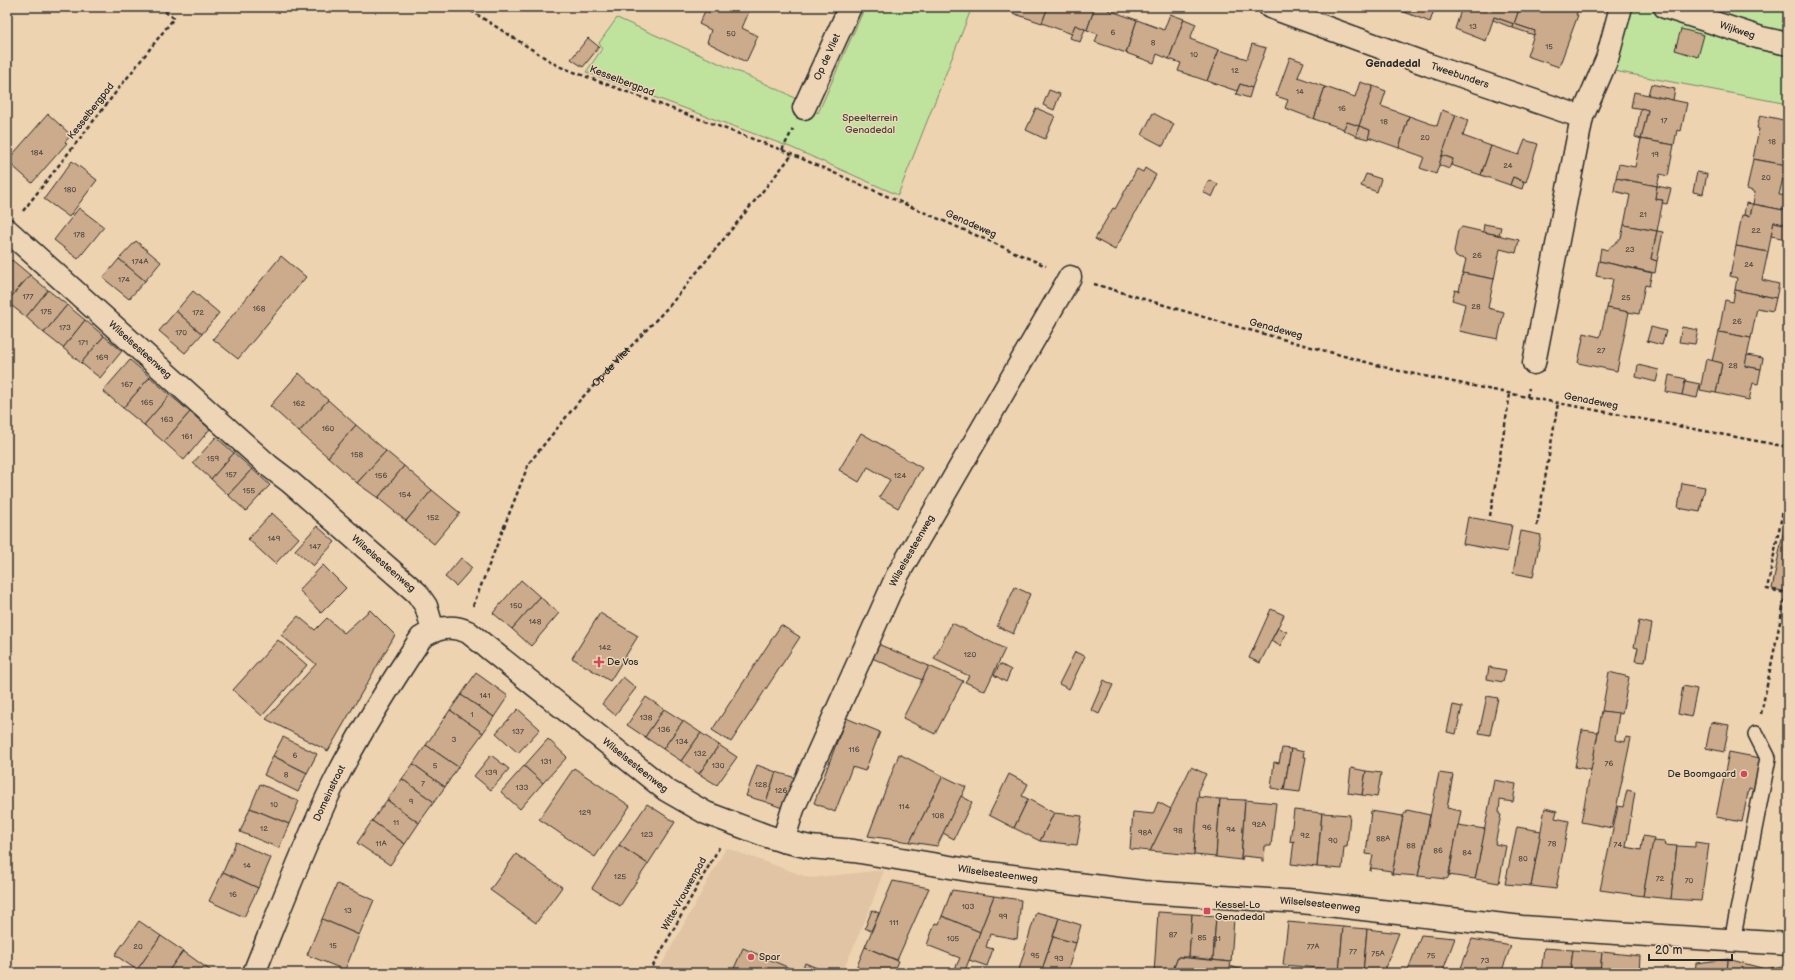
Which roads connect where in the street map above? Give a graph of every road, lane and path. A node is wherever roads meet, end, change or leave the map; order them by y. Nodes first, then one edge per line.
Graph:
1 (158, 7) edge
2 (465, 7) edge
3 (850, 7) edge
4 (1270, 7) edge
5 (1622, 7) edge
6 (1665, 7) edge
7 (1788, 44) edge
8 (804, 108) dead end
9 (1582, 117) junction
10 (782, 150) joint
11 (792, 155) junction
12 (7, 230) edge
13 (1070, 276) junction
14 (1534, 363) dead end
15 (1510, 394) junction
16 (1558, 403) junction
17 (1788, 447) edge
18 (1788, 486) edge
19 (1490, 516) dead end
20 (1536, 526) dead end
21 (473, 604) dead end
22 (432, 630) junction
23 (1756, 734) joint
24 (731, 822) junction
25 (783, 841) junction
26 (1732, 941) junction
27 (1788, 944) edge
28 (254, 973) edge
29 (649, 973) edge

1 - 12 path, Kesselbergpad
2 - 10 path, Kesselbergpad
3 - 8 street, Op de Vliet
4 - 9 street, Tweebunders
5 - 9 street
6 - 7 street, Wijkweg
9 - 14 street
10 - 11 path, Genadeweg
11 - 13 path, Genadeweg
11 - 21 path, Op de Vliet
12 - 22 street, Wilselsesteenweg
13 - 15 path, Genadeweg
13 - 25 street, Wilselsesteenweg
15 - 16 path, Genadeweg
15 - 19 path
16 - 17 path, Genadeweg
16 - 20 path
18 - 23 path
22 - 24 street, Wilselsesteenweg
22 - 28 street, Domeinstraat
23 - 26 lane
24 - 25 street, Wilselsesteenweg
24 - 29 path, Witte-Vrouwenpad
25 - 26 street, Wilselsesteenweg
26 - 27 street, Wilselsesteenweg

